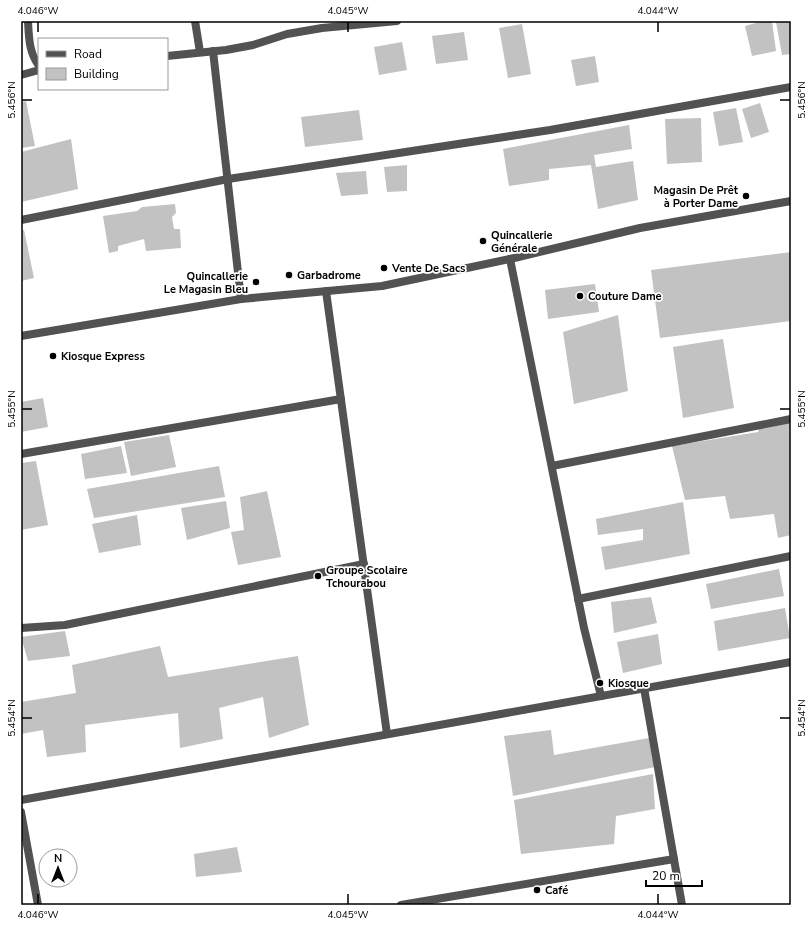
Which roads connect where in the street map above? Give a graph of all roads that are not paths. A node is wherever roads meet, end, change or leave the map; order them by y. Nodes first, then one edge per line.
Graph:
1 (28, 21) edge
2 (195, 21) edge
3 (397, 21) edge
4 (340, 24) edge
5 (213, 51) junction
6 (200, 52) junction
7 (168, 56) edge
8 (38, 65) edge
9 (38, 70) edge
10 (21, 75) edge
11 (791, 88) edge
12 (228, 179) junction
13 (791, 201) edge
14 (21, 220) edge
15 (510, 259) junction
16 (326, 291) junction
17 (241, 299) junction
18 (21, 336) edge
19 (341, 399) junction
20 (791, 419) edge
21 (21, 454) edge
22 (552, 466) junction
23 (791, 556) edge
24 (364, 564) junction
25 (578, 598) junction
26 (21, 628) edge
27 (791, 662) edge
28 (644, 688) junction
29 (600, 696) junction
30 (387, 734) junction
31 (21, 800) edge
32 (21, 812) edge
33 (674, 859) junction
34 (38, 905) edge
35 (401, 905) edge
36 (682, 905) edge

1 - 8 street
2 - 6 street
3 - 4 street
4 - 5 street
5 - 6 street
5 - 12 street
6 - 7 street
9 - 10 street
11 - 12 street
12 - 14 street
12 - 17 street
13 - 15 street
15 - 16 street
15 - 22 street
16 - 17 street
16 - 19 street
17 - 18 street
19 - 21 street
19 - 24 street
20 - 22 street
22 - 25 street
23 - 25 street
24 - 26 street
24 - 30 street
25 - 29 street
27 - 28 street
28 - 29 street
28 - 33 street
29 - 30 street
30 - 31 street
32 - 34 street
33 - 35 street
33 - 36 street

